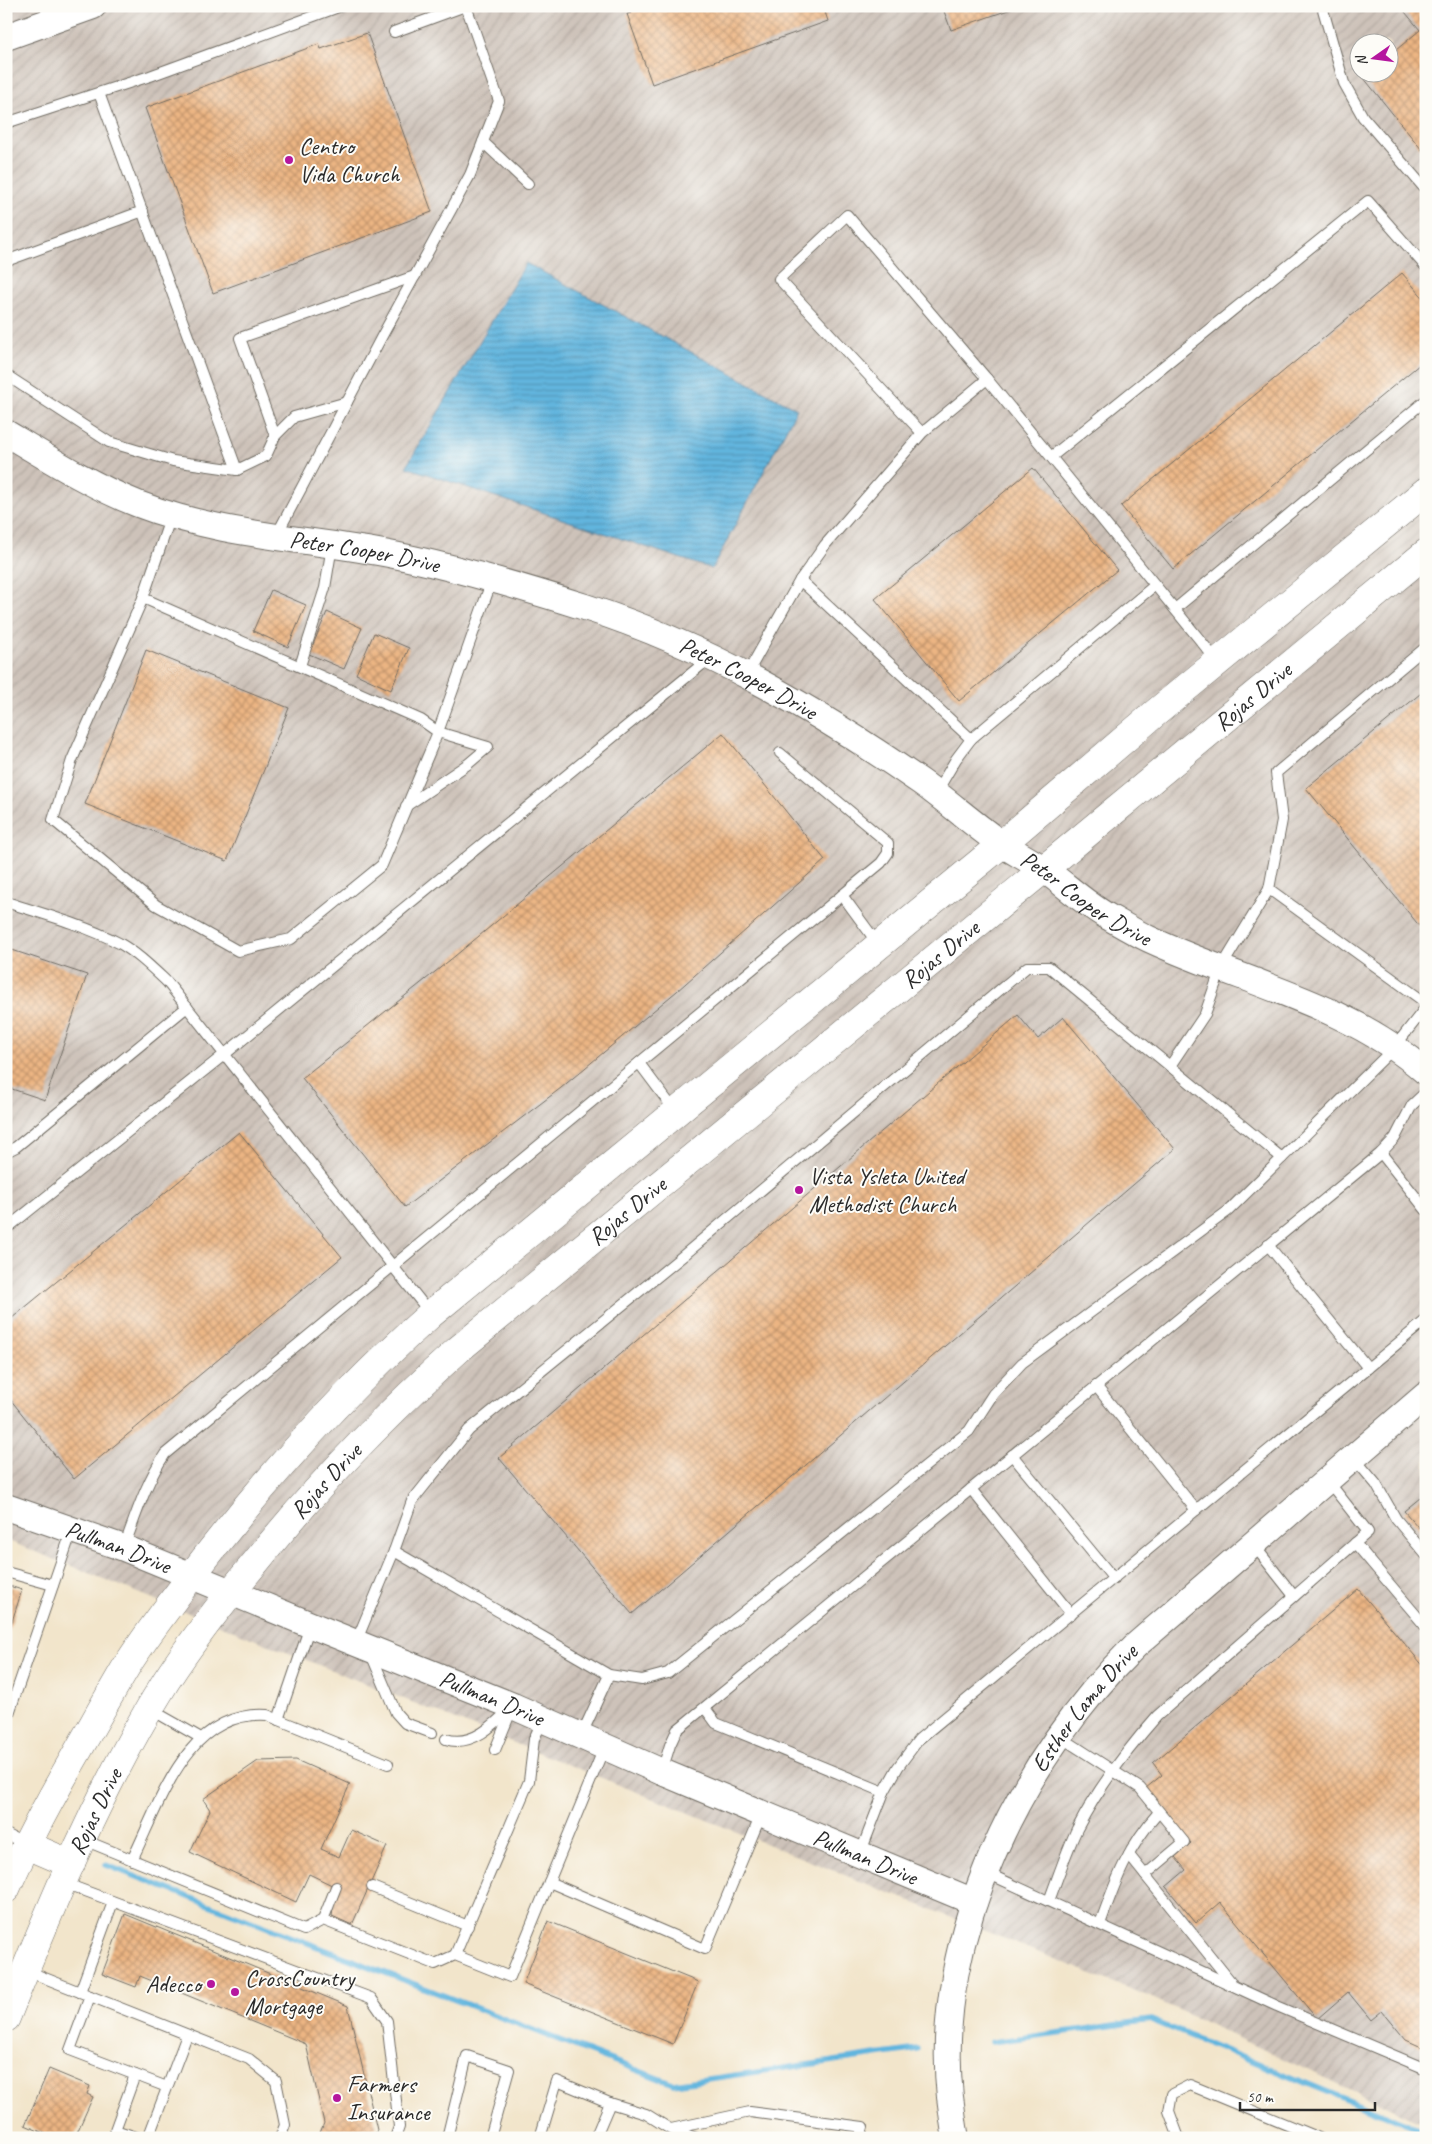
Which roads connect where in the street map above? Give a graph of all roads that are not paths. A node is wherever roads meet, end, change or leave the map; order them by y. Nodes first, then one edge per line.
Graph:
1 (341, 6) edge
2 (466, 6) edge
3 (1322, 6) edge
4 (78, 9) edge
5 (394, 32) dead end
6 (6, 37) edge
7 (99, 93) junction
8 (6, 123) edge
9 (483, 142) junction
10 (528, 184) dead end
11 (1426, 190) edge
12 (143, 211) junction
13 (6, 261) edge
14 (1426, 266) edge
15 (414, 276) junction
16 (6, 375) edge
17 (987, 378) junction
18 (1426, 400) edge
19 (347, 402) junction
20 (6, 433) edge
21 (922, 434) junction
22 (276, 436) junction
23 (1051, 457) junction
24 (237, 470) junction
25 (1426, 490) edge
26 (172, 515) junction
27 (276, 538) junction
28 (332, 545) junction
29 (1426, 553) edge
30 (492, 579) junction
31 (800, 580) junction
32 (1155, 585) junction
33 (143, 598) junction
34 (1175, 609) junction
35 (1426, 647) edge
36 (710, 657) junction
37 (1218, 662) junction
38 (300, 666) junction
39 (747, 674) junction
40 (438, 732) junction
41 (971, 739) junction
42 (780, 753) dead end
43 (935, 793) junction
44 (406, 807) junction
45 (1002, 844) junction
46 (1044, 869) junction
47 (1269, 888) junction
48 (842, 895) junction
49 (6, 902) edge
50 (879, 945) junction
51 (1221, 968) junction
52 (1426, 1005) edge
53 (187, 1007) junction
54 (1393, 1049) junction
55 (225, 1054) junction
56 (639, 1063) junction
57 (1170, 1066) junction
58 (1426, 1072) edge
59 (1426, 1092) edge
60 (676, 1112) junction
61 (6, 1152) edge
62 (1381, 1152) junction
63 (1282, 1158) junction
64 (1426, 1210) edge
65 (6, 1229) edge
66 (1268, 1245) junction
67 (393, 1266) junction
68 (431, 1314) junction
69 (1426, 1320) edge
70 (1368, 1368) junction
71 (1096, 1386) junction
72 (1426, 1395) edge
73 (1012, 1455) junction
74 (1353, 1457) junction
75 (1326, 1479) junction
76 (971, 1489) junction
77 (6, 1507) edge
78 (1196, 1510) junction
79 (72, 1530) junction
80 (1252, 1543) junction
81 (1355, 1543) junction
82 (124, 1548) junction
83 (394, 1551) junction
84 (1426, 1555) edge
85 (6, 1572) edge
86 (192, 1575) junction
87 (1114, 1579) junction
88 (53, 1586) junction
89 (230, 1592) junction
90 (1294, 1596) junction
91 (1072, 1614) junction
92 (311, 1625) junction
93 (1426, 1627) edge
94 (362, 1645) junction
95 (609, 1675) junction
96 (513, 1706) junction
97 (705, 1708) junction
98 (150, 1709) junction
99 (543, 1719) junction
100 (278, 1720) junction
101 (6, 1722) edge
102 (432, 1734) dead end
103 (581, 1736) junction
104 (1059, 1736) junction
105 (201, 1738) junction
106 (446, 1739) dead end
107 (605, 1747) junction
108 (495, 1750) dead end
109 (388, 1764) dead end
110 (1114, 1770) junction
111 (662, 1772) junction
112 (884, 1792) junction
113 (1159, 1812) junction
114 (761, 1814) junction
115 (16, 1839) edge
116 (860, 1854) junction
117 (1129, 1855) junction
118 (132, 1860) junction
119 (72, 1862) junction
120 (986, 1872) junction
121 (1145, 1875) junction
122 (549, 1882) junction
123 (372, 1887) dead end
124 (336, 1888) dead end
125 (6, 1889) edge
126 (1049, 1901) junction
127 (113, 1902) junction
128 (974, 1902) junction
129 (323, 1920) junction
130 (1100, 1924) junction
131 (468, 1926) junction
132 (455, 1955) junction
133 (26, 1970) junction
134 (1233, 1985) junction
135 (85, 1994) junction
136 (6, 2018) edge
137 (187, 2035) junction
138 (1426, 2068) edge
139 (135, 2075) junction
140 (167, 2087) junction
141 (610, 2103) junction
142 (668, 2133) edge
143 (139, 2138) edge
144 (148, 2138) edge
145 (280, 2138) edge
146 (395, 2138) edge
147 (447, 2138) edge
148 (490, 2138) edge
149 (540, 2138) edge
150 (595, 2138) edge
151 (696, 2138) edge
152 (860, 2138) edge
153 (956, 2138) edge
154 (1179, 2138) edge
155 (1319, 2138) edge

1 - 7 lane
2 - 5 lane
2 - 9 lane
3 - 11 lane
4 - 6 street
7 - 8 lane
7 - 12 lane
9 - 10 lane
9 - 15 lane
12 - 13 lane
12 - 24 lane
14 - 23 lane
15 - 19 lane
15 - 22 lane
16 - 24 lane
17 - 21 lane
17 - 21 lane
17 - 23 lane
18 - 34 lane
19 - 22 lane
19 - 27 lane
20 - 26 street, Peter Cooper Drive
21 - 31 lane
22 - 24 lane
23 - 32 lane
25 - 37 main road, Rojas Drive
26 - 27 street, Peter Cooper Drive
26 - 33 lane
27 - 28 street, Peter Cooper Drive
28 - 30 street, Peter Cooper Drive
28 - 38 lane
29 - 46 main road, Rojas Drive
30 - 36 street, Peter Cooper Drive
30 - 40 lane
31 - 39 lane
31 - 41 lane
32 - 34 lane
32 - 41 lane
33 - 38 lane
33 - 44 lane
34 - 37 lane
35 - 47 lane
36 - 39 street, Peter Cooper Drive
36 - 55 lane
37 - 45 main road, Rojas Drive
38 - 40 lane
39 - 43 street, Peter Cooper Drive
40 - 44 lane
40 - 44 lane
41 - 43 lane
42 - 48 lane
43 - 45 street, Peter Cooper Drive
45 - 46 street, Peter Cooper Drive
45 - 50 main road, Rojas Drive
46 - 51 street, Peter Cooper Drive
46 - 89 main road, Rojas Drive
47 - 51 lane
47 - 52 lane
48 - 50 lane
48 - 56 lane
49 - 53 lane
50 - 60 main road, Rojas Drive
51 - 54 street, Peter Cooper Drive
51 - 57 lane
52 - 54 lane
53 - 55 lane
53 - 61 lane
54 - 58 street, Peter Cooper Drive
54 - 63 lane
55 - 65 lane
55 - 67 lane
56 - 60 lane
56 - 67 lane
57 - 63 lane
57 - 83 lane
59 - 62 lane
60 - 68 main road, Rojas Drive
62 - 64 lane
62 - 66 lane
63 - 95 lane
66 - 70 lane
66 - 71 lane
67 - 68 lane
67 - 82 lane
68 - 86 main road, Rojas Drive
69 - 70 lane
70 - 78 lane
71 - 73 lane
71 - 78 lane
72 - 74 street, Esther Lama Drive
73 - 76 lane
73 - 87 lane
74 - 75 street, Esther Lama Drive
74 - 84 lane
75 - 80 street, Esther Lama Drive
75 - 81 lane
76 - 91 lane
76 - 97 lane
77 - 79 street, Pullman Drive
78 - 87 lane
79 - 82 street, Pullman Drive
79 - 88 lane
80 - 90 lane
80 - 104 street, Esther Lama Drive
81 - 90 lane
81 - 93 lane
82 - 86 street, Pullman Drive
83 - 94 lane
83 - 95 lane
85 - 88 lane
86 - 89 street, Pullman Drive
86 - 115 main road, Rojas Drive
87 - 91 lane
88 - 101 lane
89 - 92 street, Pullman Drive
89 - 98 main road, Rojas Drive
90 - 110 lane
91 - 112 lane
92 - 94 street, Pullman Drive
92 - 100 lane
94 - 96 street, Pullman Drive
94 - 102 lane
95 - 103 lane
96 - 99 street, Pullman Drive
96 - 106 lane
96 - 108 lane
97 - 111 lane
97 - 112 lane
98 - 105 lane
98 - 119 main road, Rojas Drive
99 - 103 street, Pullman Drive
99 - 131 lane
100 - 105 lane
100 - 109 lane
103 - 107 street, Pullman Drive
104 - 110 lane
104 - 120 street, Esther Lama Drive
105 - 118 lane
107 - 111 street, Pullman Drive
107 - 122 lane
110 - 113 lane
110 - 126 lane
111 - 114 street, Pullman Drive
112 - 116 lane
113 - 117 lane
113 - 121 lane
114 - 116 street, Pullman Drive
114 - 122 lane
115 - 119 main road
115 - 125 main road, Rojas Drive
116 - 128 street, Pullman Drive
117 - 121 lane
117 - 130 lane
118 - 119 lane
118 - 129 lane
119 - 127 lane
119 - 133 main road, Rojas Drive
120 - 126 lane
120 - 128 street, Esther Lama Drive
121 - 134 lane
122 - 132 lane
123 - 131 lane
124 - 129 lane
126 - 130 lane
127 - 135 lane
127 - 146 lane
128 - 153 street, Esther Lama Drive
129 - 132 lane
130 - 134 lane
131 - 132 lane
133 - 135 lane
133 - 136 main road, Rojas Drive
134 - 138 lane
135 - 137 lane
135 - 139 lane
137 - 140 lane
137 - 145 lane
139 - 140 lane
139 - 143 lane
140 - 144 lane
141 - 142 lane
141 - 149 lane
141 - 150 lane
142 - 151 lane
142 - 152 lane
147 - 148 lane
154 - 155 lane

